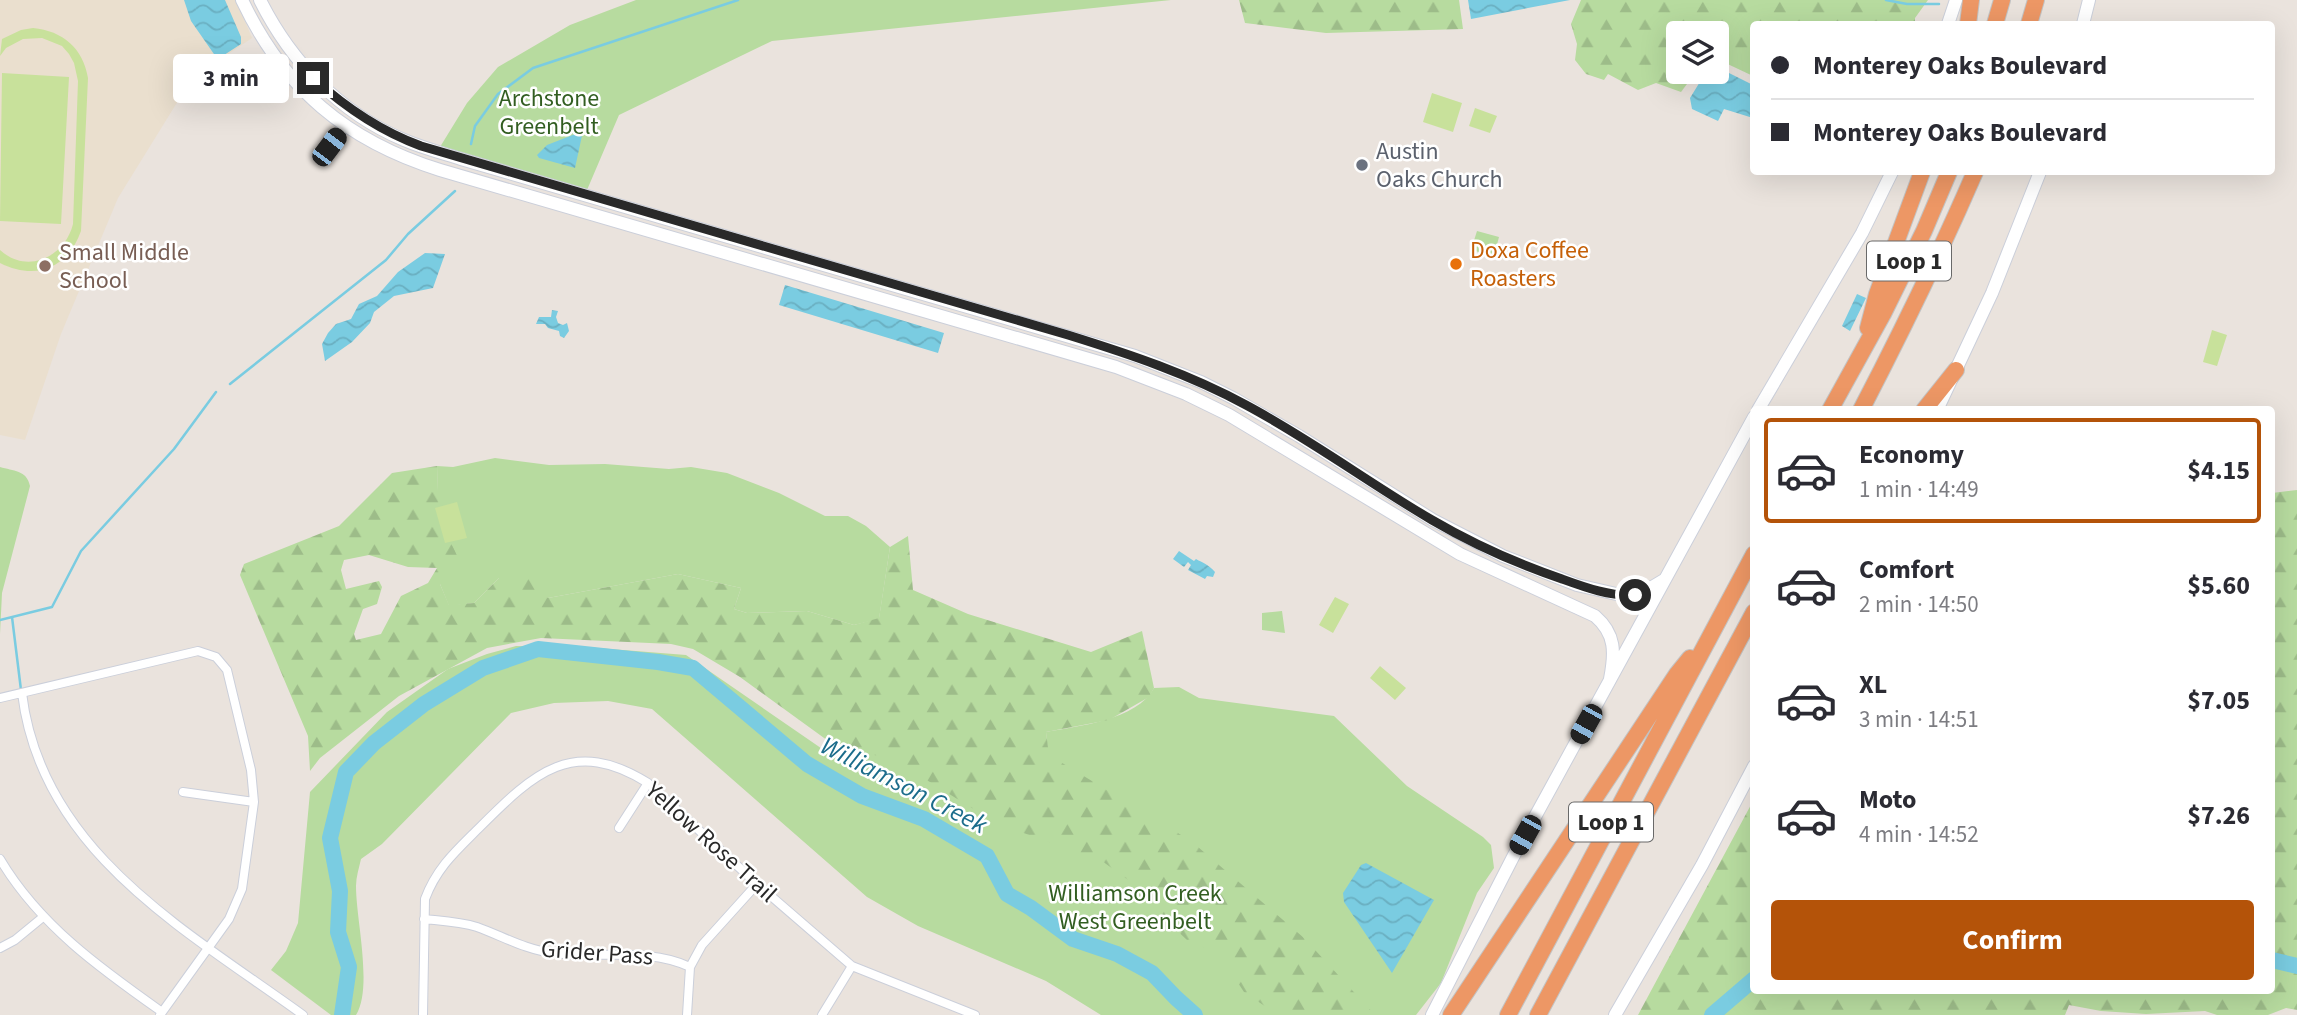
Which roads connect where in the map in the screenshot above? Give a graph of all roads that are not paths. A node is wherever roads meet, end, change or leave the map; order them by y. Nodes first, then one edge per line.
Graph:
1 (242, 0) edge
2 (260, 0) edge
3 (1956, 0) edge
4 (1971, 0) edge
5 (2002, 0) edge
6 (2036, 0) edge
7 (2089, 0) edge
8 (1949, 21) edge
9 (1968, 21) edge
10 (1997, 21) edge
11 (2030, 21) edge
12 (2084, 21) edge
13 (345, 126) junction
14 (329, 147) dead end
15 (1890, 175) edge
16 (1922, 175) edge
17 (1948, 175) edge
18 (1974, 175) edge
19 (2039, 175) edge
20 (1863, 348) junction
21 (1956, 370) junction
22 (1760, 406) edge
23 (1832, 406) edge
24 (1863, 406) edge
25 (1927, 406) edge
26 (1939, 406) edge
27 (1750, 424) edge
28 (1750, 562) edge
29 (1664, 580) junction
30 (1750, 619) edge
31 (1714, 629) junction
32 (1750, 633) edge
33 (1730, 656) junction
34 (1610, 679) junction
35 (22, 693) junction
36 (0, 698) edge
37 (1750, 774) edge
38 (648, 783) junction
39 (183, 792) dead end
40 (254, 802) junction
41 (619, 828) dead end
42 (0, 859) edge
43 (757, 884) junction
44 (43, 918) junction
45 (424, 919) junction
46 (0, 948) edge
47 (209, 948) junction
48 (852, 966) junction
49 (690, 967) junction
50 (161, 1013) edge
51 (300, 1013) edge
52 (965, 1013) edge
53 (423, 1015) edge
54 (687, 1015) edge
55 (822, 1015) edge
56 (975, 1015) edge
57 (1432, 1015) edge
58 (1451, 1015) edge
59 (1508, 1015) edge
60 (1538, 1015) edge
61 (1615, 1015) edge

1 - 13 street
2 - 29 street
3 - 8 street
4 - 9 highway
5 - 10 highway
6 - 11 highway
7 - 12 street
13 - 14 street
13 - 34 street
15 - 22 street
16 - 20 highway
17 - 20 highway, Loop 1
18 - 24 highway, Loop 1
19 - 21 street
20 - 23 highway, Loop 1
21 - 25 highway
21 - 26 street
27 - 29 street
28 - 31 highway, Loop 1
29 - 34 street
30 - 33 highway, Loop 1
31 - 58 highway
31 - 59 highway, Loop 1
32 - 33 highway
33 - 60 highway, Loop 1
34 - 57 street
35 - 36 street
35 - 40 street
35 - 47 street
37 - 61 street
38 - 41 street
38 - 43 street, Yellow Rose Trail
38 - 45 street, Yellow Rose Trail
39 - 40 street
40 - 47 street
42 - 44 street
43 - 48 street, Yellow Rose Trail
43 - 49 street
44 - 46 street
44 - 50 street
45 - 49 street, Grider Pass
45 - 53 street, Yellow Rose Trail
47 - 50 street
47 - 51 street
48 - 52 street, Yellow Rose Trail
48 - 55 street
49 - 54 street
52 - 56 street, Yellow Rose Trail

